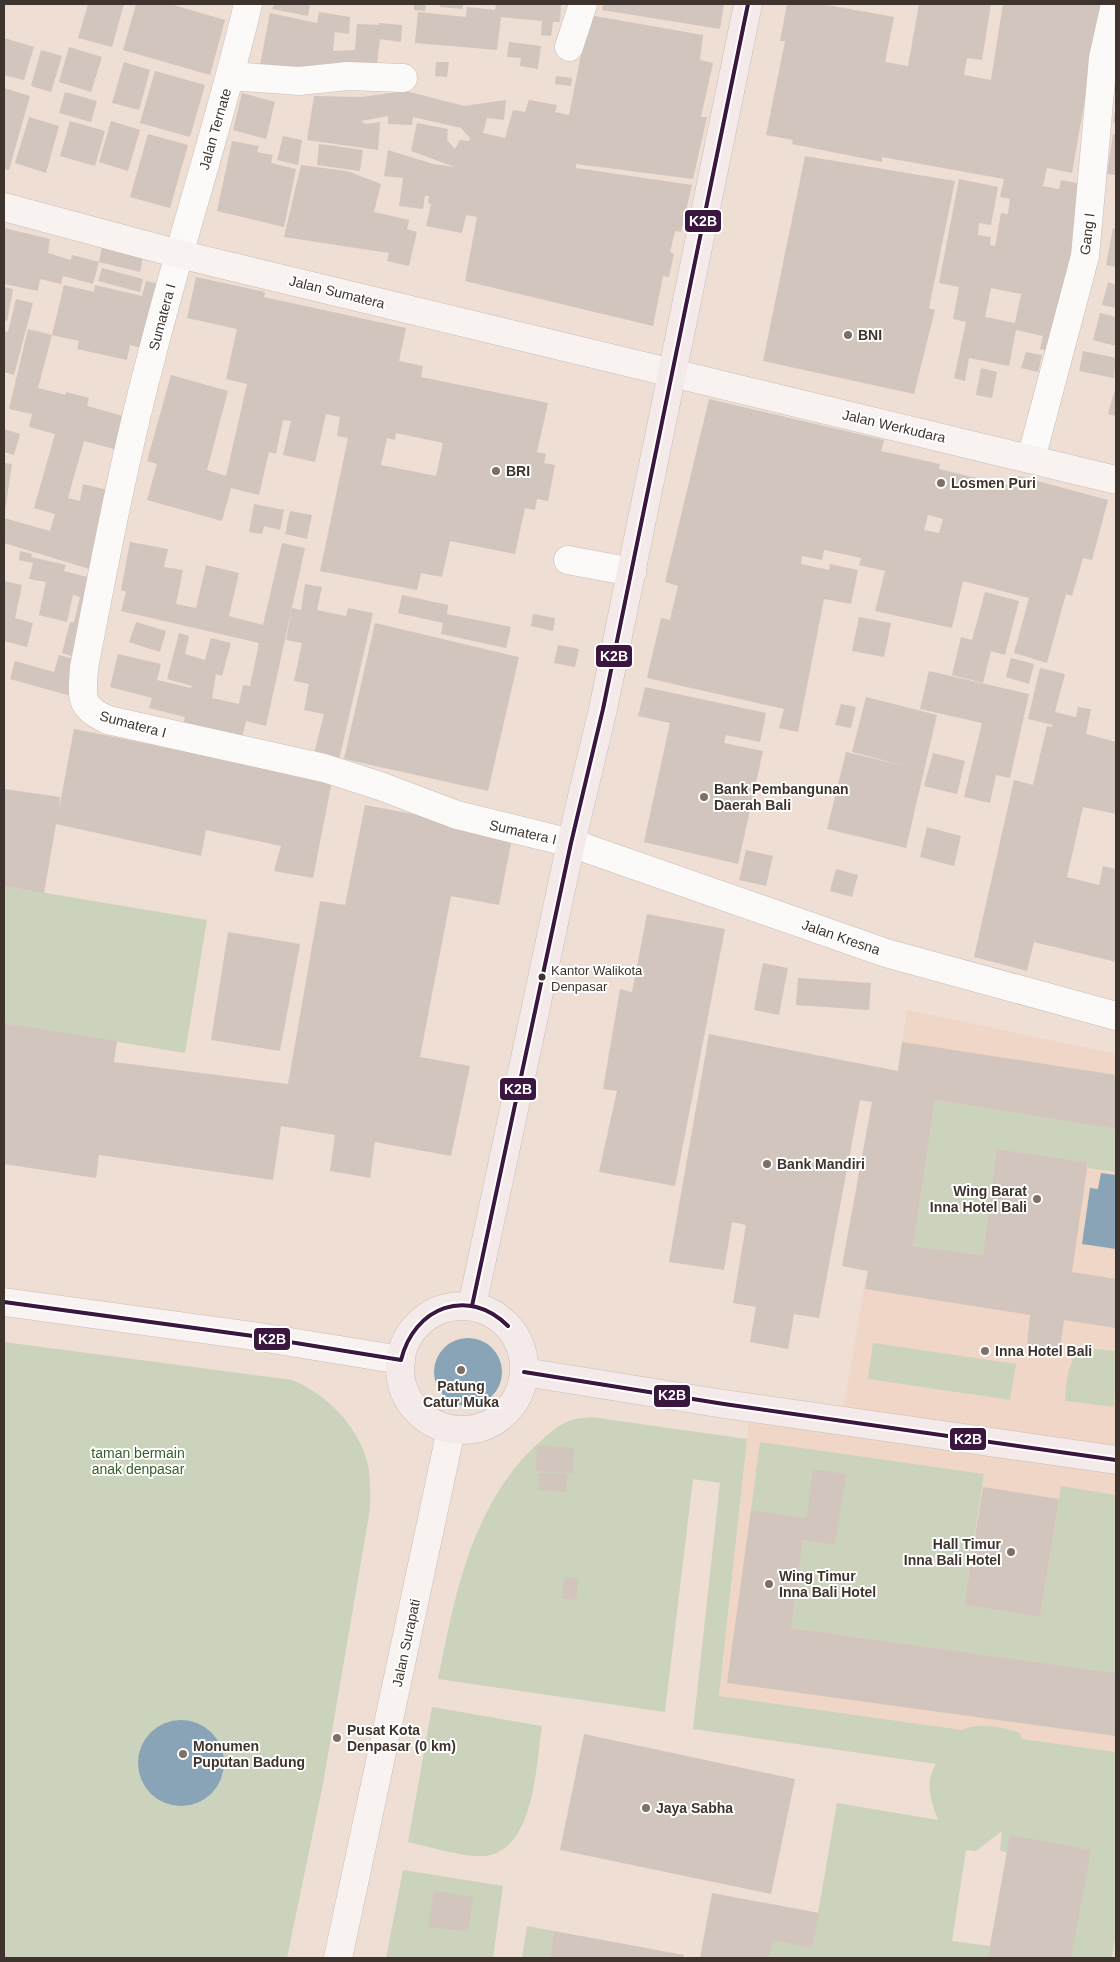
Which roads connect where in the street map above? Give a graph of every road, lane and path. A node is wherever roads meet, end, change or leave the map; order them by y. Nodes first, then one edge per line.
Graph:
1 (248, 4) edge
2 (583, 4) edge
3 (748, 4) edge
4 (1115, 4) edge
5 (569, 47) dead end
6 (231, 76) junction
7 (403, 78) dead end
8 (1106, 122) edge
9 (4, 208) edge
10 (179, 254) junction
11 (671, 373) junction
12 (1031, 459) junction
13 (1116, 480) edge
14 (568, 560) dead end
15 (632, 572) junction
16 (571, 843) junction
17 (1116, 1016) edge
18 (4, 1302) edge
19 (472, 1306) junction
20 (401, 1360) junction
21 (524, 1372) junction
22 (451, 1430) junction
23 (1116, 1460) edge
24 (338, 1958) edge

1 - 6 street, Jalan Ternate
2 - 5 street
3 - 11 main road
4 - 8 street, Gang I
6 - 7 street
6 - 10 street, Jalan Ternate
8 - 12 street, Gang I
9 - 10 street, Jalan Sumatera
10 - 11 street, Jalan Sumatera
10 - 16 street, Sumatera I
11 - 12 street, Jalan Werkudara
11 - 15 main road
12 - 13 street, Jalan Werkudara
14 - 15 street
15 - 16 main road
16 - 17 street, Jalan Kresna
16 - 19 main road
18 - 20 street
19 - 20 main road
19 - 21 main road
20 - 22 main road
21 - 22 main road
21 - 23 main road
22 - 24 street, Jalan Surapati

